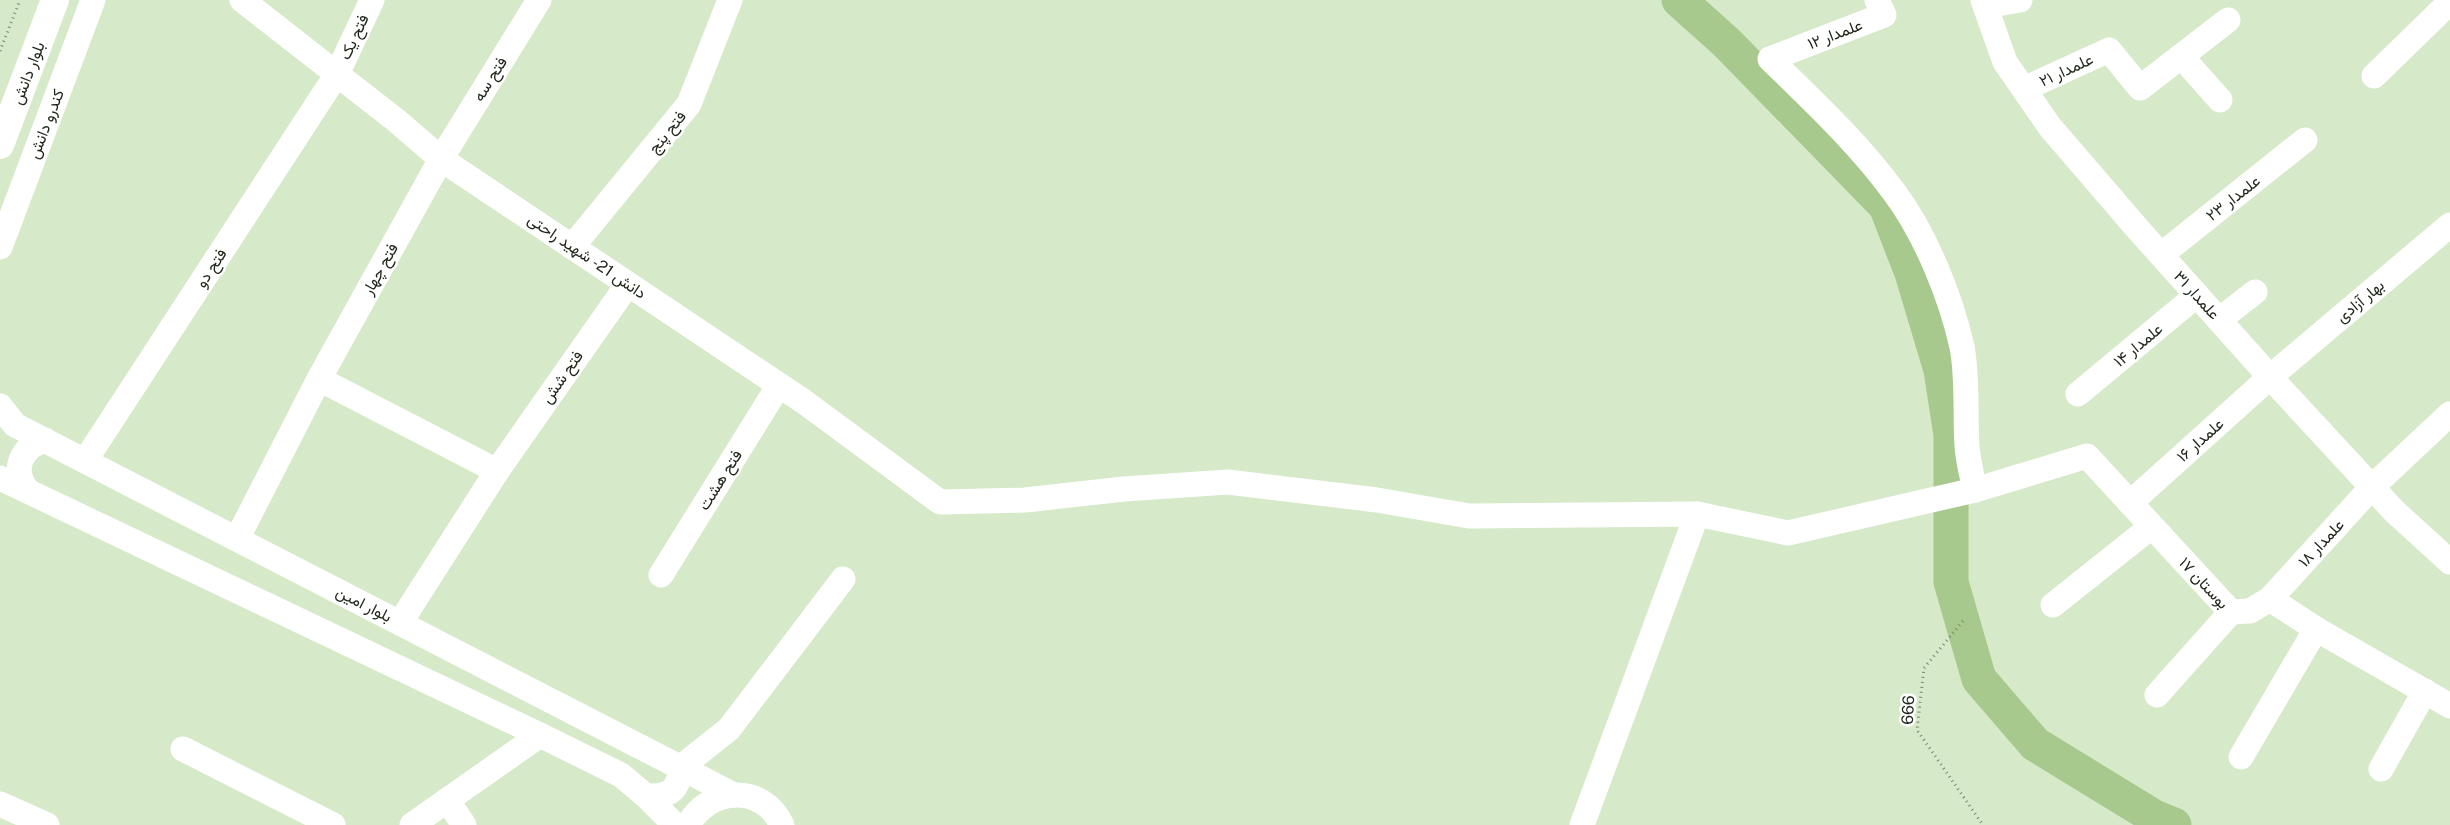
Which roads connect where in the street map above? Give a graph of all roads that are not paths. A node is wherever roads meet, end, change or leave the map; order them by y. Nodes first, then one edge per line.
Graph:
1 (56, 0) edge
2 (93, 0) edge
3 (242, 0) edge
4 (372, 0) edge
5 (539, 0) edge
6 (730, 0) edge
7 (1877, 0) edge
8 (2020, 0) edge
9 (2450, 2) edge
10 (1984, 3) edge
11 (2228, 20) dead end
12 (2181, 56) junction
13 (337, 74) junction
14 (2374, 76) dead end
15 (2024, 89) junction
16 (2220, 100) dead end
17 (2305, 140) dead end
18 (0, 145) edge
19 (441, 159) junction
20 (2450, 225) edge
21 (572, 246) junction
22 (0, 247) edge
23 (2161, 255) junction
24 (628, 284) junction
25 (2254, 292) dead end
26 (2197, 295) junction
27 (2219, 320) junction
28 (2270, 377) junction
29 (319, 379) junction
30 (779, 385) junction
31 (2078, 394) dead end
32 (0, 406) edge
33 (2450, 414) edge
34 (45, 440) junction
35 (85, 461) junction
36 (497, 471) junction
37 (0, 478) edge
38 (2372, 487) junction
39 (27, 490) junction
40 (1975, 490) junction
41 (2130, 503) junction
42 (1697, 514) junction
43 (2151, 526) junction
44 (237, 539) junction
45 (2450, 562) edge
46 (661, 574) dead end
47 (843, 579) dead end
48 (2270, 599) junction
49 (2053, 605) dead end
50 (2231, 612) junction
51 (400, 623) junction
52 (2316, 629) junction
53 (2425, 691) junction
54 (2158, 695) dead end
55 (2450, 706) edge
56 (540, 735) junction
57 (183, 749) dead end
58 (2241, 757) dead end
59 (681, 767) junction
60 (2381, 768) dead end
61 (734, 794) junction
62 (646, 796) junction
63 (447, 800) junction
64 (0, 804) edge
65 (47, 825) edge
66 (333, 825) edge
67 (412, 825) edge
68 (464, 825) edge
69 (675, 825) edge
70 (688, 825) edge
71 (782, 825) edge
72 (1582, 825) edge

1 - 18 main road, بلوار دانش
2 - 22 street, کندرو دانش
3 - 13 street, دانش 21 - شهید راحتی
4 - 13 street, فتح یک
5 - 19 street, فتح سه
6 - 21 street, فتح پنج
7 - 40 street, علمدار ۱۲
8 - 10 street
9 - 14 street
10 - 15 street, علمدار ۳۱
11 - 12 street
12 - 15 street, علمدار ۲۱
12 - 16 street
13 - 19 street, دانش 21 - شهید راحتی
13 - 35 street, فتح دو
15 - 23 street, علمدار ۳۱
17 - 23 street, علمدار ۲۳
19 - 21 street, دانش 21 - شهید راحتی
19 - 29 street, فتح چهار
20 - 28 street, بهار آزادی
21 - 24 street, دانش 21 - شهید راحتی
23 - 26 street, علمدار ۳۱
24 - 30 street, دانش 21 - شهید راحتی
24 - 36 street, فتح شش
25 - 27 street
26 - 27 street, علمدار ۳۱
26 - 31 street, علمدار ۱۴
27 - 28 street, علمدار ۳۱
28 - 38 street, علمدار ۳۱
28 - 41 street, علمدار ۱۶
29 - 36 street
29 - 44 street, فتح چهار
30 - 42 street, دانش 21 - شهید راحتی
30 - 46 street, فتح هشت
32 - 34 street, بلوار امین
33 - 38 street, علمدار ۱۸
34 - 35 street, بلوار امین
34 - 39 street
35 - 44 street, بلوار امین
36 - 51 street, فتح شش
37 - 39 street
38 - 45 street, علمدار ۳۱
38 - 48 street, علمدار ۱۸
39 - 56 street
40 - 41 street, بوستان ۱۷
40 - 42 street
41 - 43 street, بوستان ۱۷
42 - 72 street
43 - 49 street
43 - 50 street, بوستان ۱۷
44 - 51 street, بلوار امین
47 - 59 street
48 - 50 street, بوستان ۱۷
48 - 52 street
50 - 54 street
51 - 59 street, بلوار امین
52 - 53 street
52 - 58 street
53 - 55 street
53 - 60 street
56 - 62 street
56 - 63 street
57 - 66 street
59 - 61 street, بلوار امین
59 - 62 street
61 - 70 street
61 - 71 street, بلوار امین
62 - 69 street
63 - 67 street
63 - 68 street
64 - 65 street

